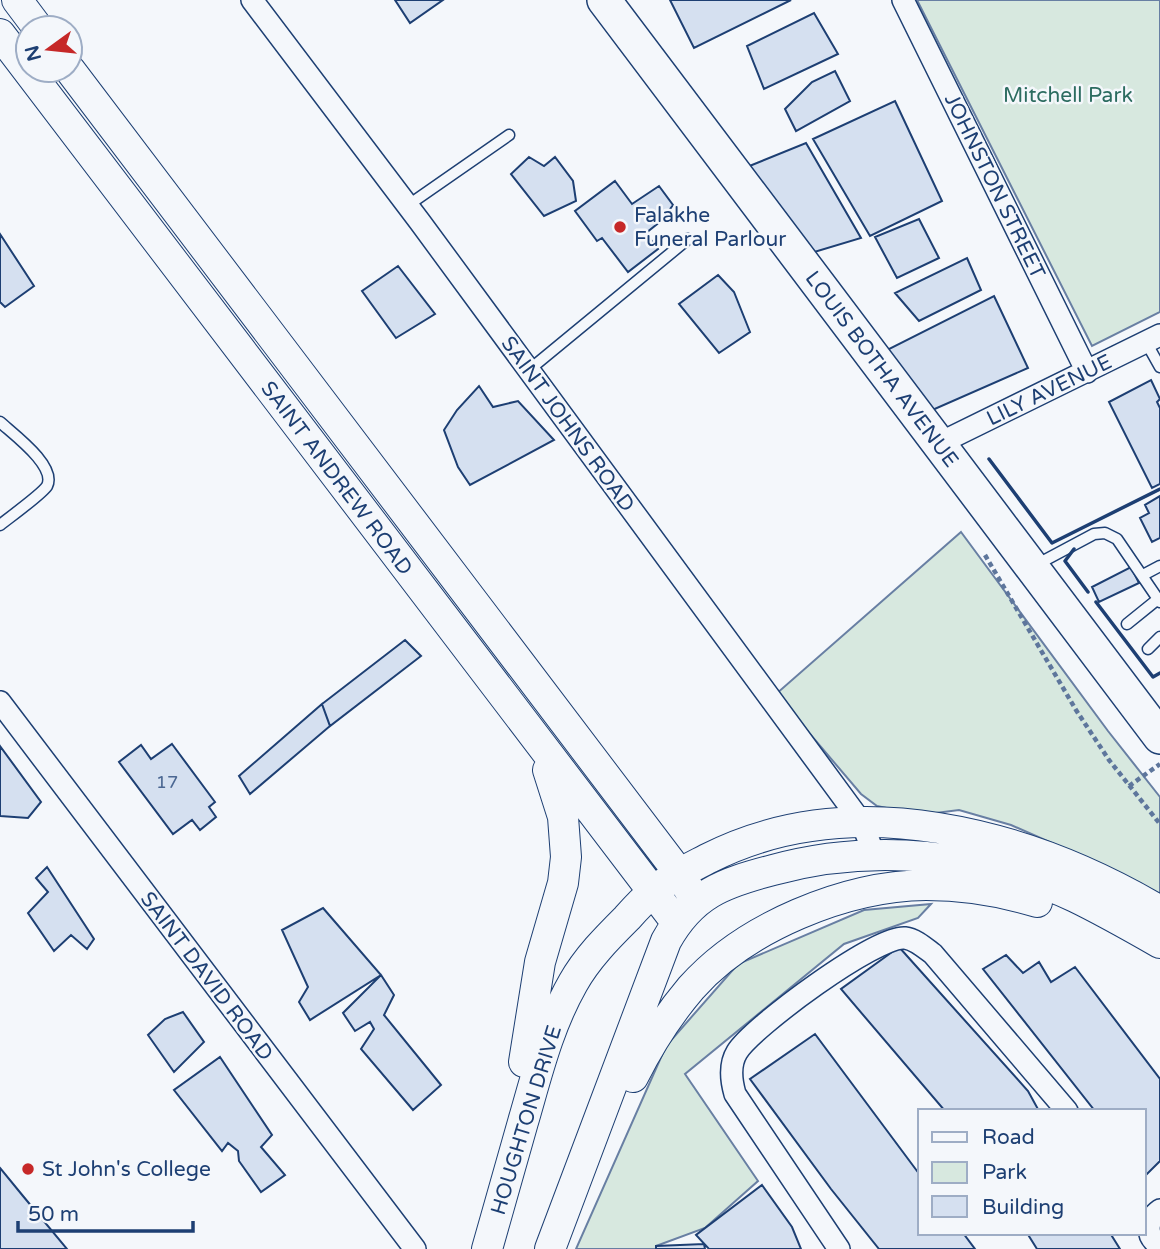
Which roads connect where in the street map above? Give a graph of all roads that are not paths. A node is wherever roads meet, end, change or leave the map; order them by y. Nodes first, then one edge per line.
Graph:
1 (252, 0) edge
2 (604, 0) edge
3 (904, 0) edge
4 (0, 34) edge
5 (81, 84) edge
6 (509, 135) dead end
7 (407, 206) junction
8 (688, 239) dead end
9 (1153, 339) edge
10 (1160, 368) edge
11 (529, 370) junction
12 (1087, 372) junction
13 (0, 422) edge
14 (938, 444) junction
15 (0, 525) edge
16 (1160, 566) edge
17 (1031, 567) junction
18 (1143, 575) junction
19 (1159, 600) edge
20 (1127, 624) dead end
21 (1160, 637) edge
22 (1148, 649) dead end
23 (0, 702) edge
24 (514, 712) junction
25 (1160, 737) edge
26 (862, 823) junction
27 (874, 854) junction
28 (679, 873) junction
29 (653, 892) junction
30 (686, 911) junction
31 (1160, 911) edge
32 (1119, 920) junction
33 (1160, 943) edge
34 (1065, 1109) edge
35 (1153, 1208) edge
36 (562, 1221) junction
37 (1154, 1246) edge
38 (415, 1249) edge
39 (487, 1249) edge
40 (550, 1249) edge
41 (839, 1249) edge

1 - 7 street, SAINT JOHNS ROAD
2 - 14 main road, LOUIS BOTHA AVENUE
3 - 12 street, JOHNSTON STREET
4 - 24 main road, SAINT ANDREW ROAD
5 - 28 main road, SAINT ANDREW ROAD
6 - 7 lane
7 - 11 street, SAINT JOHNS ROAD
8 - 11 lane
9 - 10 lane
9 - 12 street, LILY AVENUE
11 - 26 street, SAINT JOHNS ROAD
12 - 14 street, LILY AVENUE
13 - 15 lane
14 - 17 main road, LOUIS BOTHA AVENUE
16 - 18 lane
17 - 18 lane
17 - 25 main road, LOUIS BOTHA AVENUE
18 - 19 lane
19 - 20 lane
21 - 22 lane
23 - 38 street, SAINT DAVID ROAD
24 - 29 main road, SAINT ANDREW ROAD
24 - 39 main road
26 - 27 street, SAINT JOHNS ROAD
26 - 28 main road, HOUGHTON DRIVE
26 - 31 main road, HOUGHTON DRIVE
27 - 30 main road
27 - 32 main road
28 - 29 main road, HOUGHTON DRIVE
28 - 30 main road, SAINT ANDREW ROAD
29 - 30 main road, SAINT ANDREW ROAD
29 - 39 main road, HOUGHTON DRIVE
30 - 36 main road
32 - 33 main road
32 - 36 main road
34 - 41 street
35 - 37 street
36 - 40 main road

